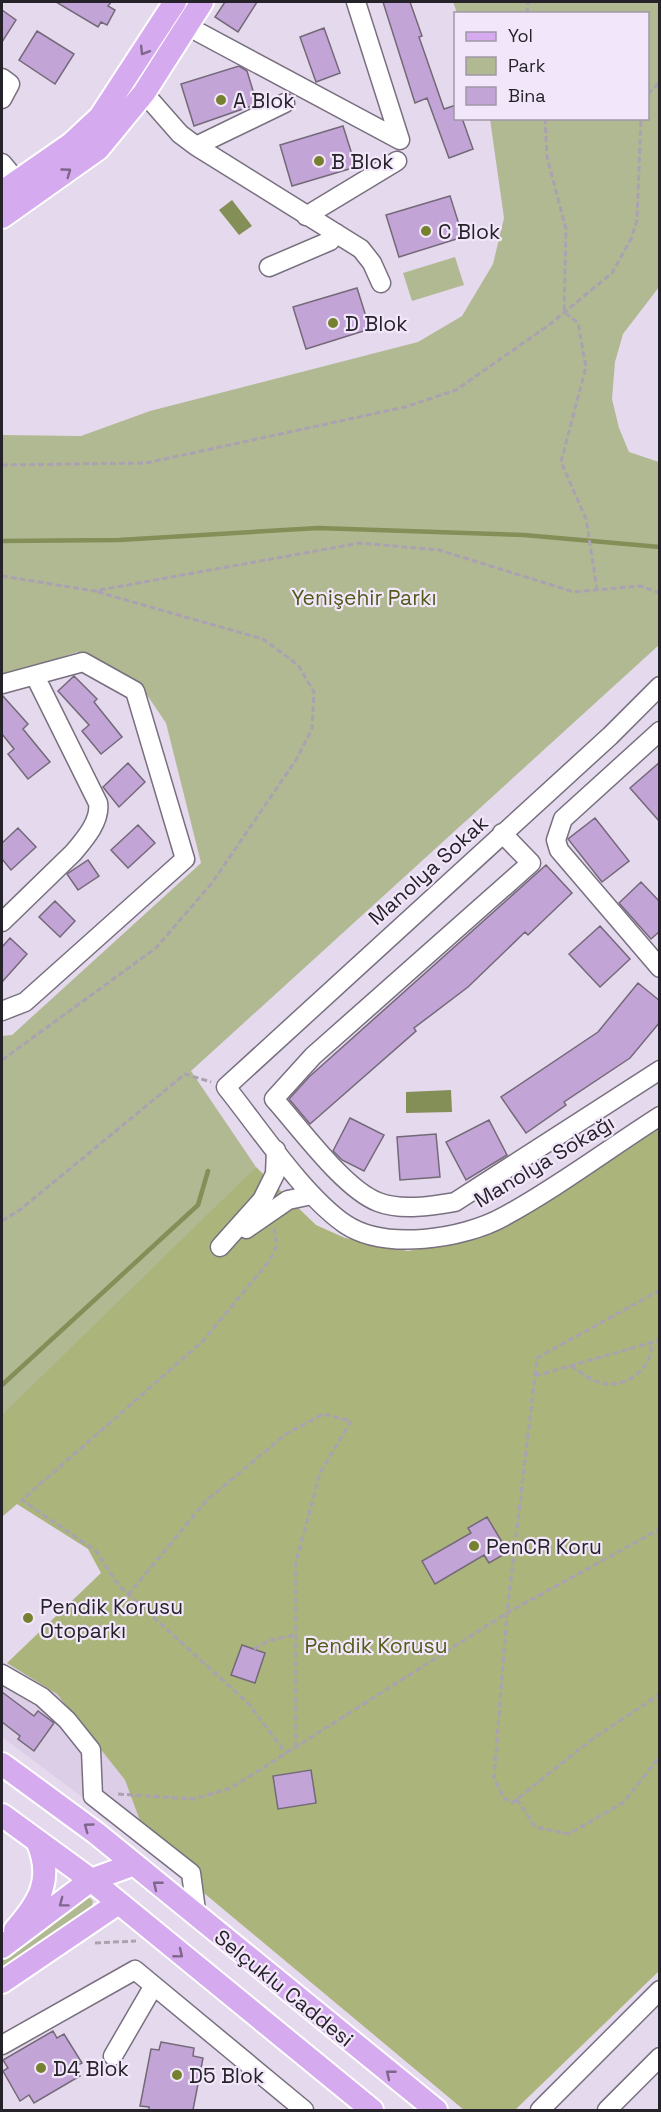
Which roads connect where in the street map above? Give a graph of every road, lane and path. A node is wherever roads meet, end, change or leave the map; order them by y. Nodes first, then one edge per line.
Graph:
1 (175, 2) edge
2 (202, 2) edge
3 (356, 2) edge
4 (187, 26) junction
5 (2, 78) edge
6 (660, 82) edge
7 (144, 93) junction
8 (649, 93) edge
9 (2, 99) edge
10 (285, 103) dead end
11 (545, 120) edge
12 (641, 120) edge
13 (196, 146) junction
14 (397, 161) dead end
15 (2, 163) edge
16 (16, 190) edge
17 (306, 216) junction
18 (2, 218) edge
19 (336, 233) junction
20 (269, 267) dead end
21 (381, 283) dead end
22 (564, 312) junction
23 (2, 465) edge
24 (2, 576) edge
25 (597, 590) junction
26 (94, 591) junction
27 (660, 593) edge
28 (35, 676) junction
29 (2, 684) edge
30 (660, 686) edge
31 (660, 731) edge
32 (502, 833) junction
33 (2, 922) edge
34 (660, 968) edge
35 (2, 1011) edge
36 (2, 1060) edge
37 (660, 1070) edge
38 (226, 1087) junction
39 (660, 1116) edge
40 (276, 1150) junction
41 (312, 1195) junction
42 (2, 1221) edge
43 (274, 1226) dead end
44 (660, 1290) edge
45 (660, 1340) edge
46 (651, 1342) junction
47 (571, 1366) junction
48 (535, 1376) junction
49 (660, 1529) edge
50 (128, 1595) junction
51 (507, 1613) junction
52 (294, 1635) junction
53 (254, 1649) dead end
54 (2, 1674) edge
55 (660, 1694) edge
56 (296, 1747) junction
57 (286, 1753) junction
58 (660, 1756) edge
59 (2, 1764) edge
60 (93, 1796) junction
61 (517, 1799) junction
62 (2, 1815) edge
63 (38, 1843) junction
64 (132, 1865) junction
65 (91, 1880) junction
66 (117, 1904) junction
67 (197, 1918) junction
68 (2, 1946) edge
69 (2, 1982) edge
70 (153, 1987) junction
71 (660, 1990) edge
72 (2, 2045) edge
73 (113, 2056) dead end
74 (660, 2057) edge
75 (304, 2110) edge
76 (372, 2110) edge
77 (436, 2110) edge
78 (540, 2110) edge
79 (607, 2110) edge

1 -> 16 main road
2 - 4 main road
3 - 4 street
4 - 7 main road
5 - 9 street
6 - 8 path
7 - 13 street
16 -> 7 main road
10 - 13 street
11 - 22 path
12 - 22 path
13 - 17 street
14 - 17 street
15 - 16 street
16 - 18 main road
17 - 19 street
19 - 20 street
19 - 21 street
22 - 23 path
22 - 25 path
24 - 26 path
25 - 26 path
25 - 27 path
26 - 36 path
28 - 29 street
28 - 33 street
28 - 35 street
30 - 32 street, Manolya Sokak
31 - 34 street
32 - 37 street
32 - 38 street, Manolya Sokak
38 - 40 street, Manolya Sokağı
38 - 42 path
39 - 41 street, Manolya Sokağı
40 - 41 street, Manolya Sokağı
40 - 41 street
43 - 50 path
44 - 48 path
45 - 46 path
46 - 47 path
46 - 47 path
47 - 48 path
48 - 51 path
49 - 51 path
50 - 52 path
50 - 57 path
51 - 56 path
51 - 61 path
52 - 53 path
52 - 56 path
54 - 60 street
55 - 61 path
56 - 57 path
57 - 60 path
58 - 61 path
64 -> 59 main road, Selçuklu Caddesi
60 - 67 street
62 - 63 main road, Selçuklu Caddesi
63 - 65 main road, Selçuklu Caddesi
63 - 68 main road
64 - 65 main road
64 - 66 main road
67 -> 64 main road, Selçuklu Caddesi
65 - 66 main road, Selçuklu Caddesi
65 -> 68 main road
66 - 69 main road
66 -> 76 main road, Selçuklu Caddesi
77 -> 67 main road, Selçuklu Caddesi
70 - 72 street
70 - 73 street
70 - 75 street
71 - 78 street
74 - 79 street

